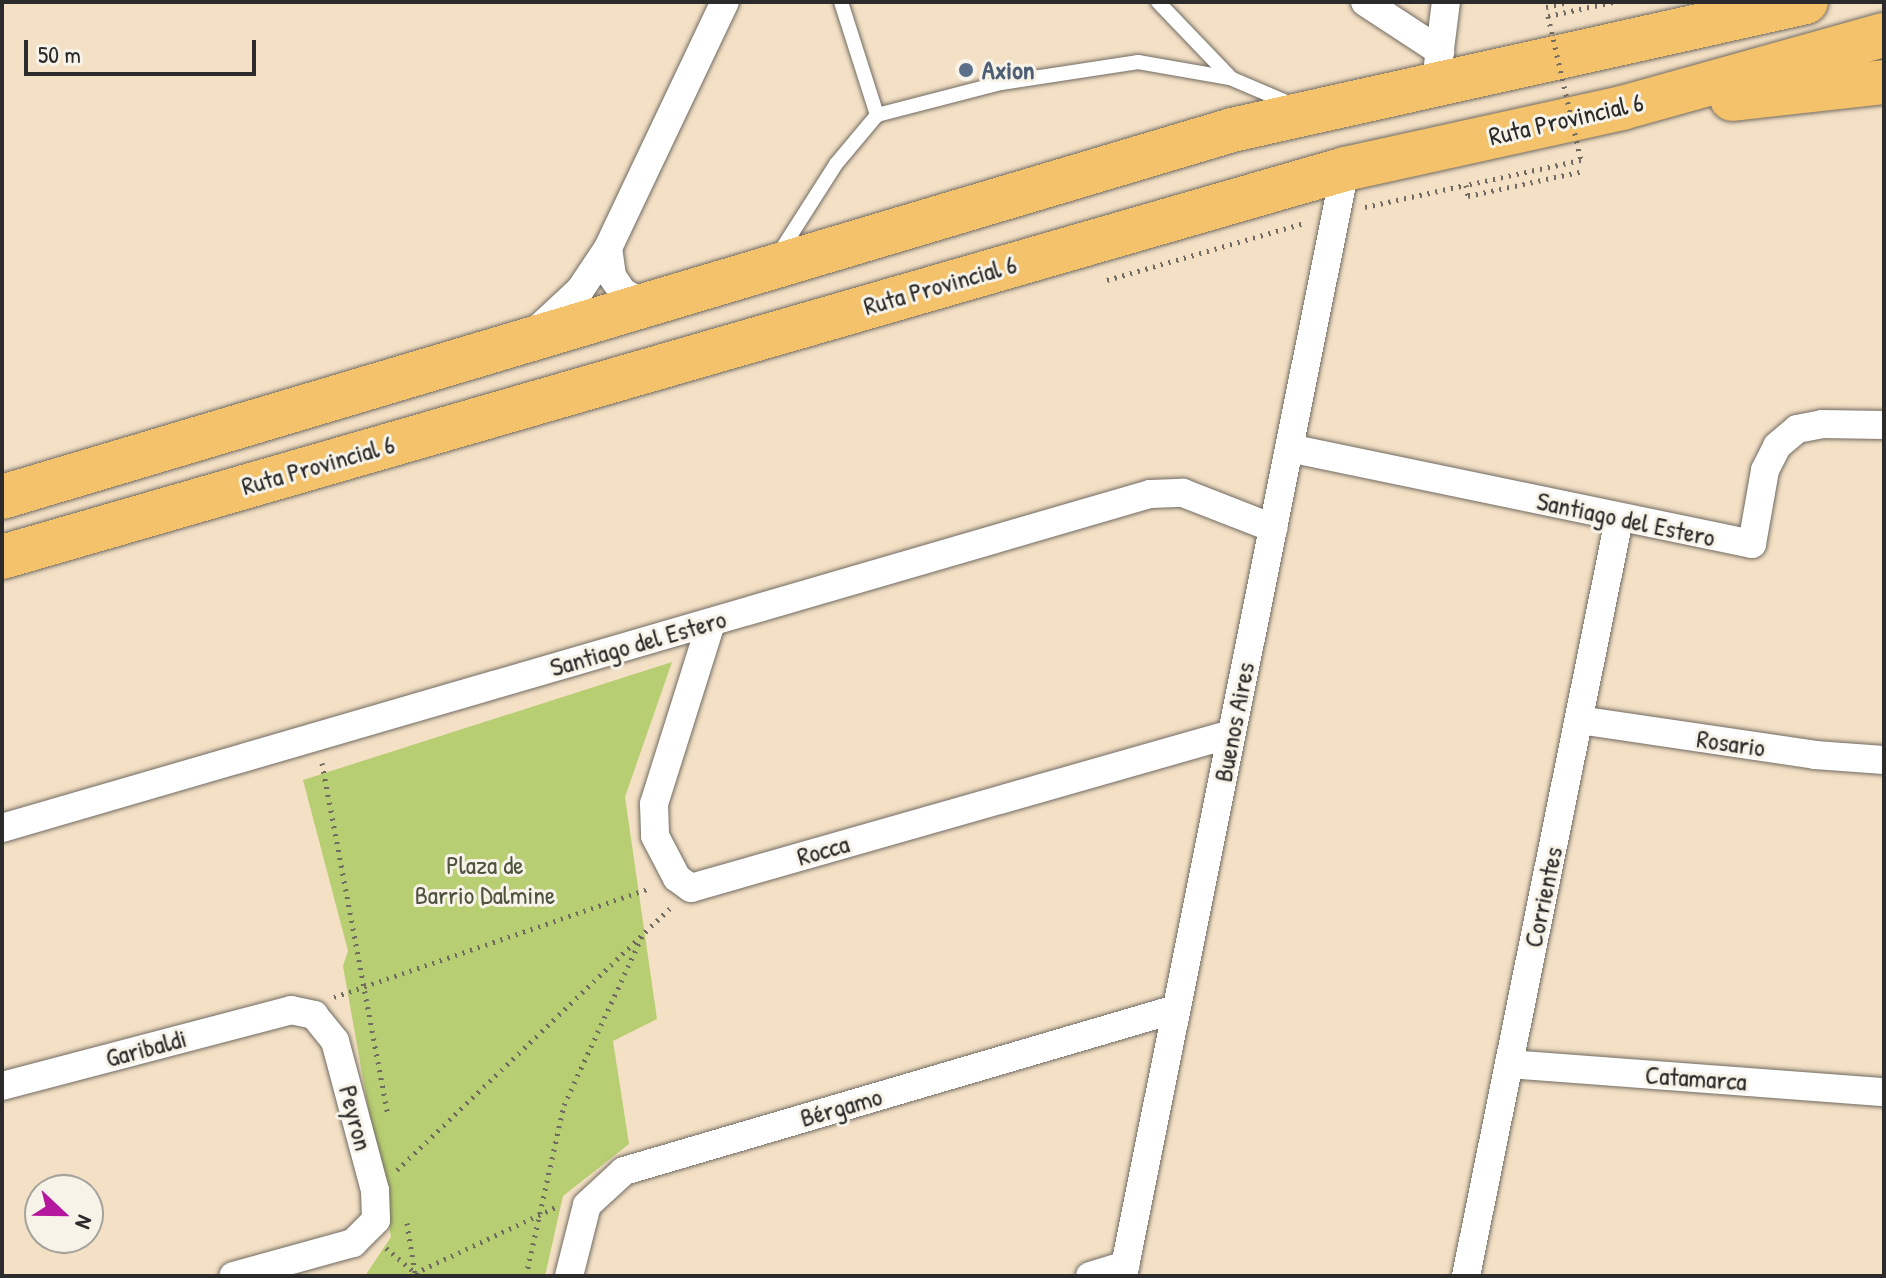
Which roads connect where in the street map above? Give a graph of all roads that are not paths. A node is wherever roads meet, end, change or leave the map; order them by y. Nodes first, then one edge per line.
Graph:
1 (725, 2) edge
2 (841, 2) edge
3 (1158, 2) edge
4 (1365, 2) edge
5 (1446, 2) edge
6 (1806, 2) edge
7 (1765, 9) edge
8 (1884, 35) edge
9 (1438, 66) junction
10 (1230, 78) junction
11 (1884, 82) edge
12 (1622, 108) junction
13 (1310, 112) junction
14 (877, 115) junction
15 (1345, 169) junction
16 (608, 248) junction
17 (767, 272) junction
18 (649, 308) junction
19 (523, 343) junction
20 (1884, 425) edge
21 (1289, 448) junction
22 (2, 497) edge
23 (1619, 519) junction
24 (1273, 528) junction
25 (2, 557) edge
26 (711, 623) junction
27 (1579, 720) junction
28 (1231, 734) junction
29 (1884, 760) edge
30 (2, 828) edge
31 (1176, 1009) junction
32 (291, 1010) joint
33 (1509, 1064) junction
34 (2, 1086) edge
35 (1884, 1092) edge
36 (1124, 1271) edge
37 (233, 1276) edge
38 (569, 1276) edge
39 (1090, 1276) edge
40 (1466, 1276) edge

1 - 16 street
2 - 14 lane
3 - 10 lane
4 - 9 street
5 - 9 street
6 - 7 highway
7 - 9 highway
8 - 12 highway, Ruta Provincial 6
9 - 13 highway
10 - 13 lane
10 - 14 lane
11 - 12 highway
12 - 15 highway, Ruta Provincial 6
13 - 17 highway
14 - 17 lane
15 - 21 street, Buenos Aires
15 - 25 highway, Ruta Provincial 6
16 - 18 street
16 - 19 street
17 - 18 highway
18 - 19 highway
19 - 22 highway
20 - 23 street, Santiago del Estero
21 - 23 street, Santiago del Estero
21 - 24 street, Buenos Aires
23 - 27 street, Corrientes
24 - 26 street, Santiago del Estero
24 - 28 street, Buenos Aires
26 - 28 street, Rocca
26 - 30 street, Santiago del Estero
27 - 29 street, Rosario
27 - 33 street, Corrientes
28 - 31 street, Buenos Aires
31 - 36 street, Buenos Aires
31 - 38 street, Bérgamo
32 - 34 street, Garibaldi
32 - 37 street, Peyron
33 - 35 street, Catamarca
33 - 40 street, Corrientes
36 - 39 street

